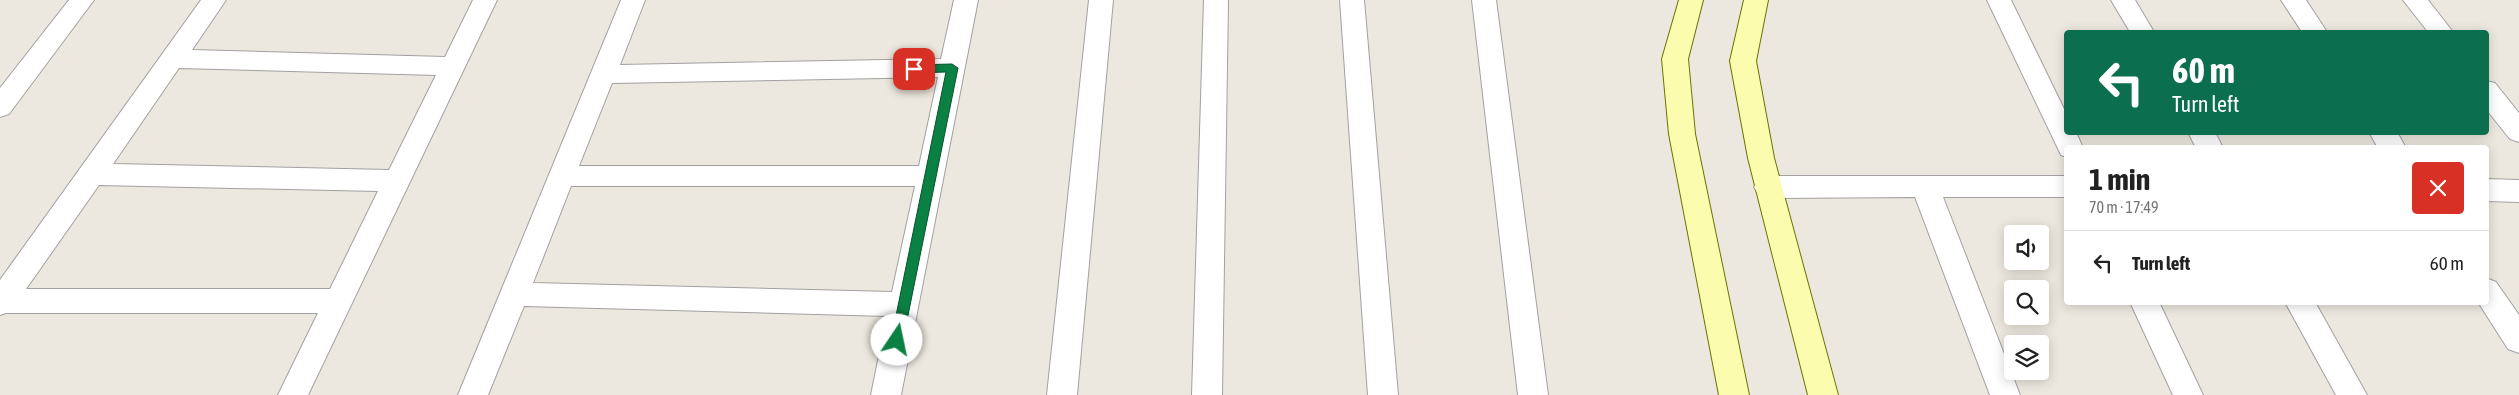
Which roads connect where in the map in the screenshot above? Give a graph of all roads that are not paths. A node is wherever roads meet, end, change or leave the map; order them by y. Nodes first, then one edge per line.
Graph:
1 (82, 0) edge
2 (214, 0) edge
3 (484, 0) edge
4 (633, 0) edge
5 (966, 0) edge
6 (1101, 0) edge
7 (1216, 0) edge
8 (1352, 0) edge
9 (1484, 0) edge
10 (1691, 0) edge
11 (1756, 0) edge
12 (1999, 0) edge
13 (2123, 0) edge
14 (2294, 0) edge
15 (2416, 0) edge
16 (2141, 30) edge
17 (2314, 30) edge
18 (2439, 30) edge
19 (172, 59) junction
20 (453, 66) junction
21 (952, 68) junction
22 (603, 74) junction
23 (2489, 94) edge
24 (0, 107) edge
25 (2519, 132) edge
26 (2069, 145) edge
27 (91, 174) junction
28 (562, 176) junction
29 (930, 176) junction
30 (397, 181) junction
31 (1924, 186) junction
32 (2064, 186) edge
33 (1768, 187) junction
34 (2489, 190) edge
35 (2519, 191) edge
36 (514, 294) junction
37 (2489, 295) edge
38 (339, 301) junction
39 (1, 302) edge
40 (904, 304) junction
41 (2145, 305) edge
42 (2301, 305) edge
43 (2519, 340) edge
44 (293, 395) edge
45 (473, 395) edge
46 (886, 395) edge
47 (1062, 395) edge
48 (1207, 395) edge
49 (1382, 395) edge
50 (1533, 395) edge
51 (1734, 395) edge
52 (1823, 395) edge
53 (2005, 395) edge
54 (2188, 395) edge
55 (2352, 395) edge

1 - 24 street
2 - 19 street
3 - 20 street
4 - 22 street
5 - 21 street
6 - 47 street
7 - 48 street
8 - 49 street
9 - 50 street
10 - 51 main road
11 - 33 main road
12 - 26 street
13 - 16 street
14 - 17 street
15 - 18 street
19 - 20 street
19 - 27 street
20 - 30 street
21 - 22 street
21 - 29 street
22 - 28 street
23 - 25 street
27 - 30 street
27 - 39 street
28 - 29 street
28 - 36 street
29 - 40 street
30 - 38 street
31 - 32 street
31 - 33 street
31 - 53 street
33 - 52 main road
34 - 35 street
36 - 40 street
36 - 45 street
37 - 43 street
38 - 39 street
38 - 44 street
40 - 46 street
41 - 54 street
42 - 55 street

